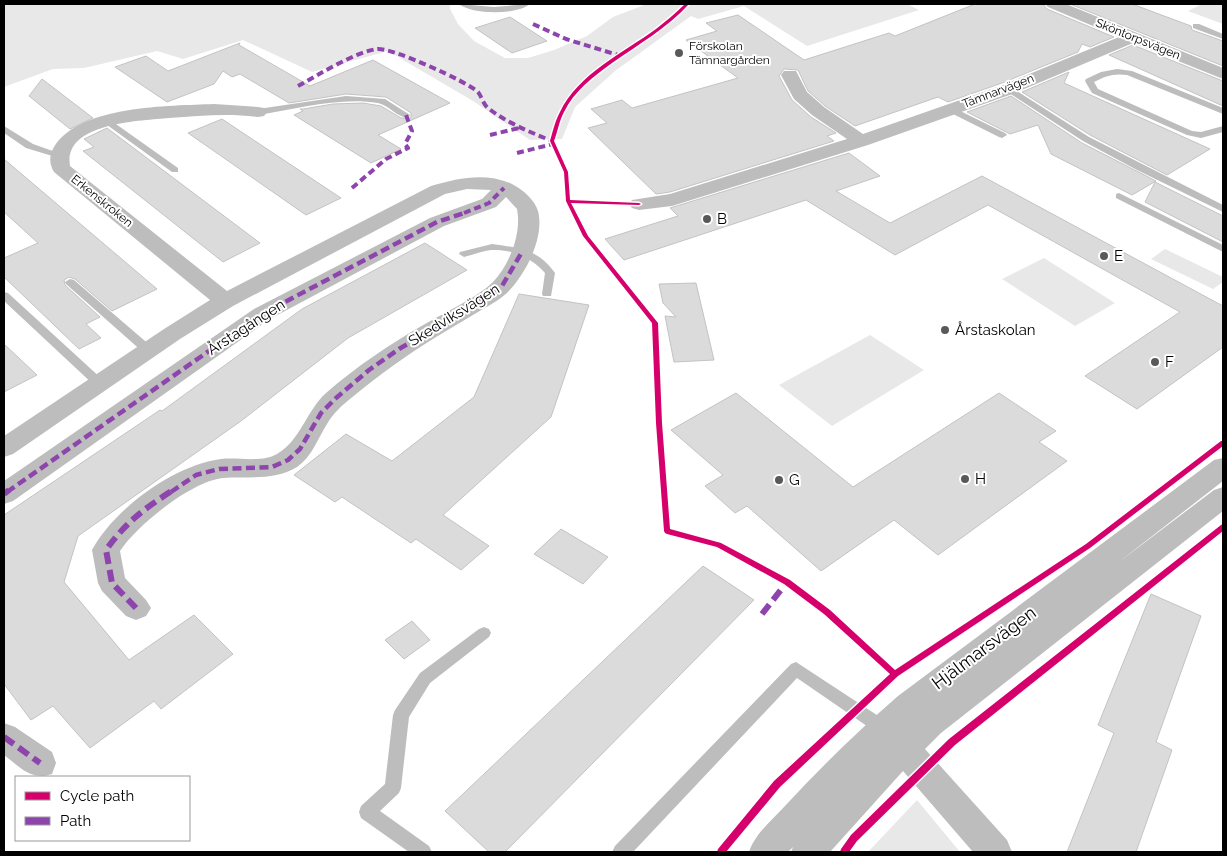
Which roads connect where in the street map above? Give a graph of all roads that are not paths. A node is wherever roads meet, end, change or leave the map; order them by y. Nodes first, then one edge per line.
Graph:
1 (463, 4) edge
2 (526, 4) edge
3 (1053, 4) edge
4 (499, 6) edge
5 (1196, 26) dead end
6 (1132, 37) junction
7 (1223, 37) edge
8 (790, 74) dead end
9 (1223, 74) edge
10 (1009, 89) junction
11 (950, 109) junction
12 (1223, 111) edge
13 (258, 112) joint
14 (406, 115) dead end
15 (106, 120) junction
16 (4, 129) edge
17 (1223, 129) edge
18 (1002, 135) dead end
19 (861, 141) junction
20 (60, 155) junction
21 (175, 170) dead end
22 (504, 188) junction
23 (1119, 196) dead end
24 (638, 204) dead end
25 (1223, 209) edge
26 (1223, 249) edge
27 (522, 252) junction
28 (464, 254) dead end
29 (70, 282) dead end
30 (547, 294) dead end
31 (4, 295) edge
32 (225, 301) junction
33 (148, 350) junction
34 (99, 383) junction
35 (4, 448) edge
36 (1223, 467) edge
37 (4, 494) edge
38 (1223, 497) edge
39 (136, 608) dead end
40 (484, 633) dead end
41 (4, 737) edge
42 (893, 738) junction
43 (40, 763) dead end
44 (423, 852) edge
45 (621, 852) edge
46 (766, 852) edge
47 (808, 852) edge
48 (995, 852) edge

1 - 4 lane
2 - 4 lane
3 - 6 street, Sköntorpsvägen
5 - 7 lane
6 - 9 street, Sköntorpsvägen
6 - 10 street, Tämnarvägen
8 - 19 street
10 - 11 street, Tämnarvägen
10 - 25 lane
11 - 18 lane
11 - 19 street, Tämnarvägen
12 - 17 lane
13 - 14 lane
13 - 15 street
15 - 20 street
15 - 21 lane
16 - 20 lane
19 - 24 street, Tämnarvägen
20 - 32 street, Erkenskroken
22 - 27 street, Skedviksvägen
22 - 32 street, Skedviksvägen
22 - 37 street, Årstagången
23 - 26 lane
27 - 28 lane
27 - 30 lane
27 - 39 street, Skedviksvägen
29 - 33 lane
31 - 34 lane
32 - 33 street, Skedviksvägen
33 - 34 street, Skedviksvägen
34 - 35 street, Skedviksvägen
36 - 42 street, Hjälmarsvägen
38 - 42 street, Hjälmarsvägen
40 - 44 lane
41 - 43 street
42 - 45 lane
42 - 46 street, Hjälmarsvägen
42 - 47 street, Hjälmarsvägen
42 - 48 street

